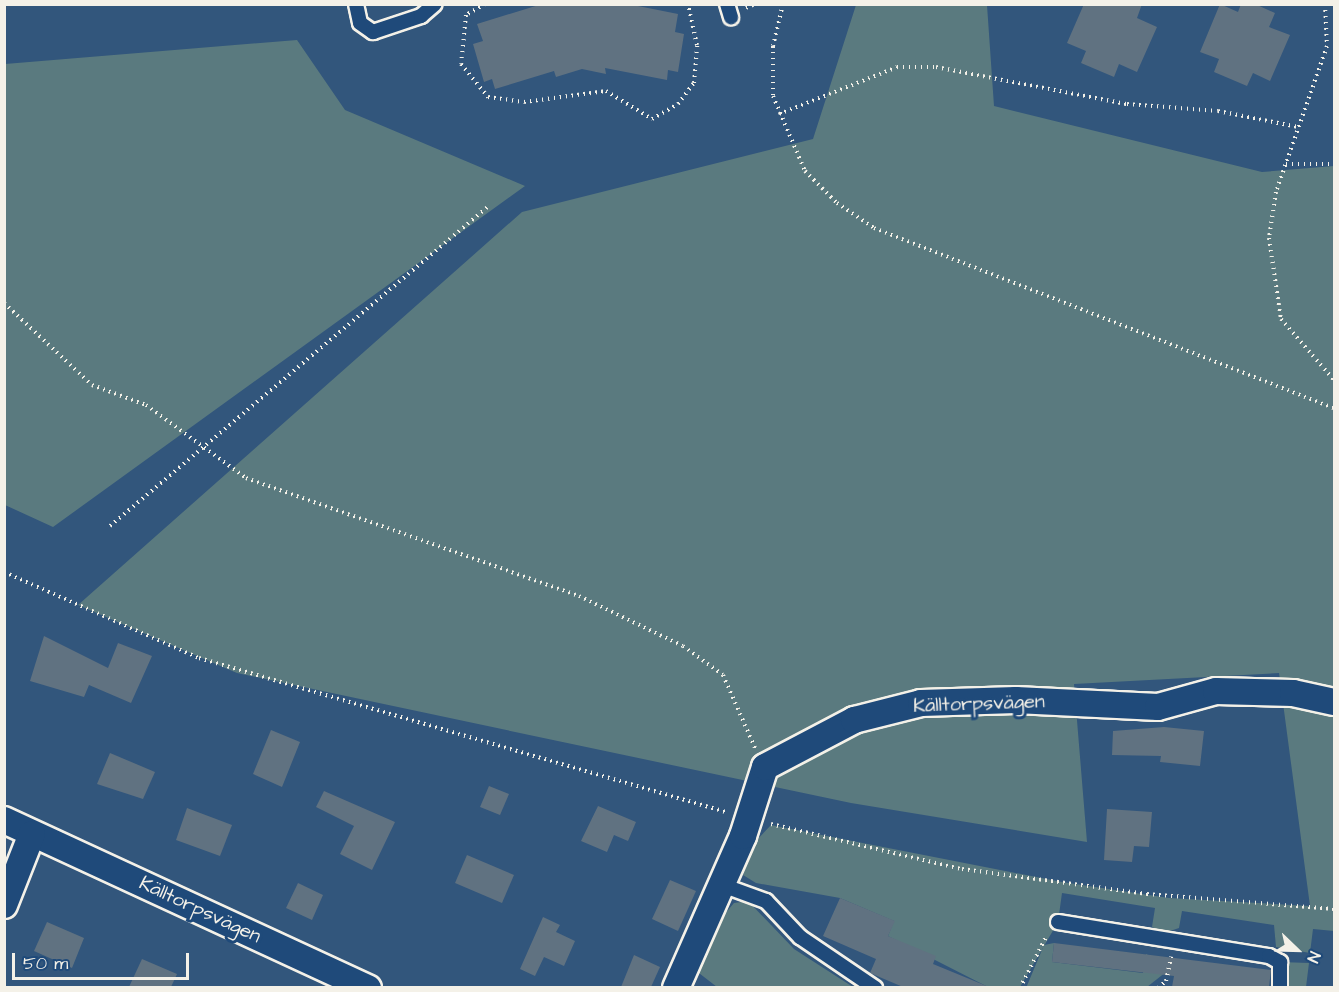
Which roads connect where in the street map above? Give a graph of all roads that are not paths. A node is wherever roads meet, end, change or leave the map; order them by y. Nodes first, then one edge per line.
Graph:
1 (356, 4) edge
2 (435, 4) edge
3 (1335, 702) edge
4 (4, 820) edge
5 (32, 834) junction
6 (722, 885) junction
7 (4, 905) edge
8 (1058, 922) road end
9 (368, 987) edge
10 (676, 987) edge
11 (875, 987) edge
12 (1280, 987) edge

1 - 2 lane
3 - 6 street, Källtorpsvägen
4 - 5 street, Källtorpsvägen
5 - 7 street
5 - 9 street, Källtorpsvägen
6 - 10 street
6 - 11 lane
8 - 12 lane

